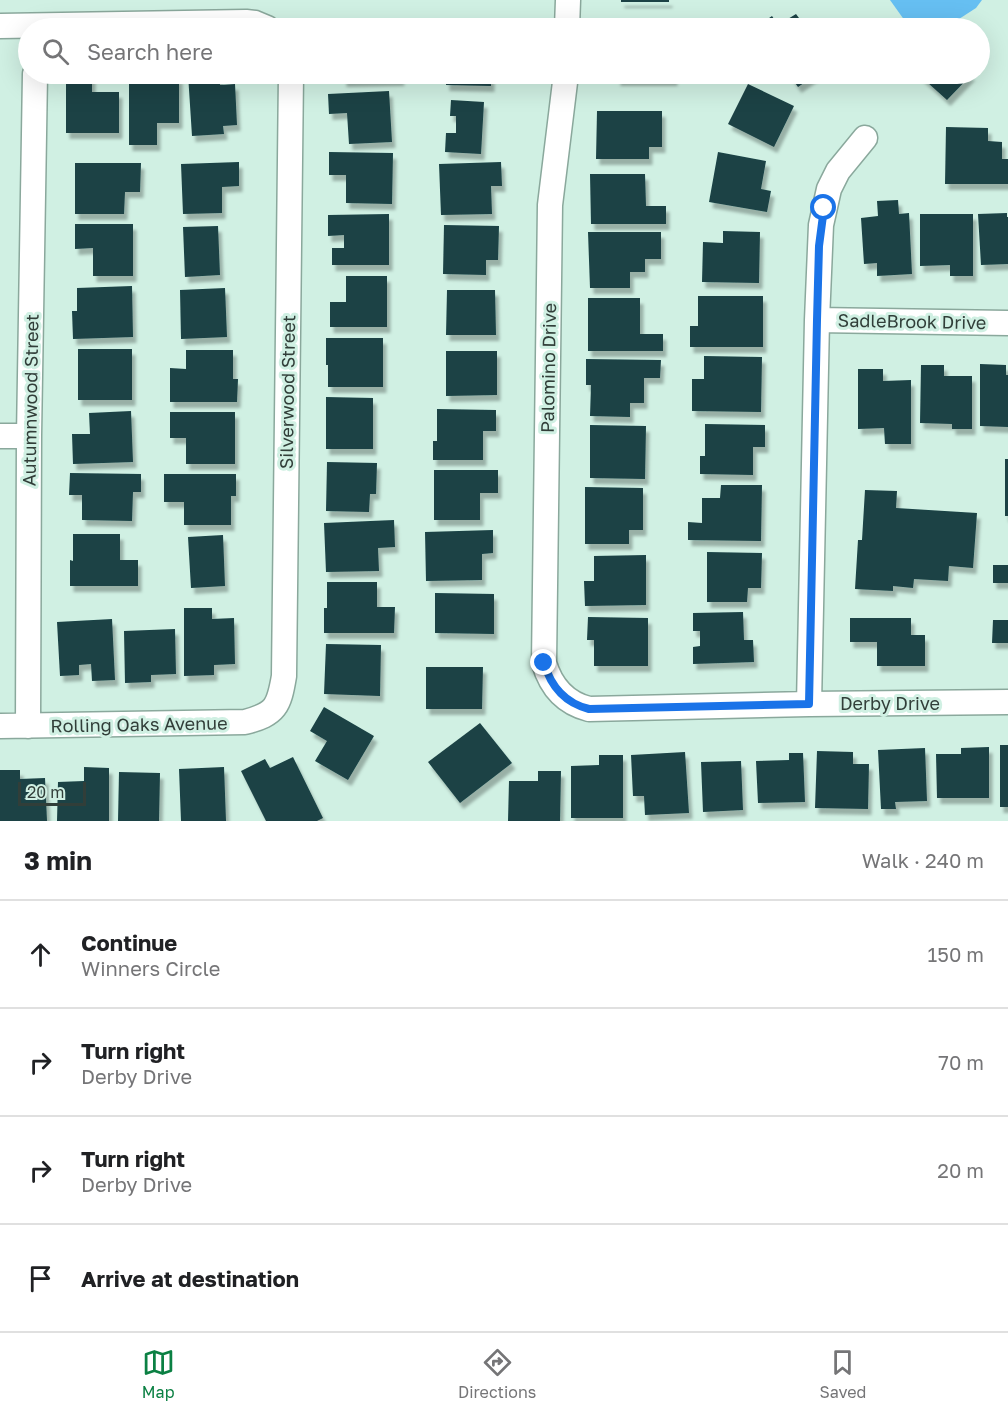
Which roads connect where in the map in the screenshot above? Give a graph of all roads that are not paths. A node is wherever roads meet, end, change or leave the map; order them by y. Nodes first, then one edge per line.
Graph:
1 (568, 0) edge
2 (567, 18) edge
3 (0, 26) edge
4 (18, 26) edge
5 (35, 84) edge
6 (291, 84) edge
7 (565, 84) edge
8 (865, 138) dead end
9 (817, 320) junction
10 (1008, 323) edge
11 (0, 436) edge
12 (29, 436) junction
13 (544, 663) joint
14 (1008, 702) edge
15 (809, 704) junction
16 (274, 710) joint
17 (0, 726) edge
18 (28, 726) junction

1 - 2 street
3 - 4 street
5 - 12 street, Autumnwood Street
6 - 16 street, Silverwood Street
7 - 13 street, Palomino Drive
8 - 9 street
9 - 10 street, SadleBrook Drive
9 - 15 street
11 - 12 street
12 - 18 street, Autumnwood Street
13 - 15 street, Derby Drive
14 - 15 street, Derby Drive
16 - 18 street, Rolling Oaks Avenue
17 - 18 street, Rolling Oaks Avenue

